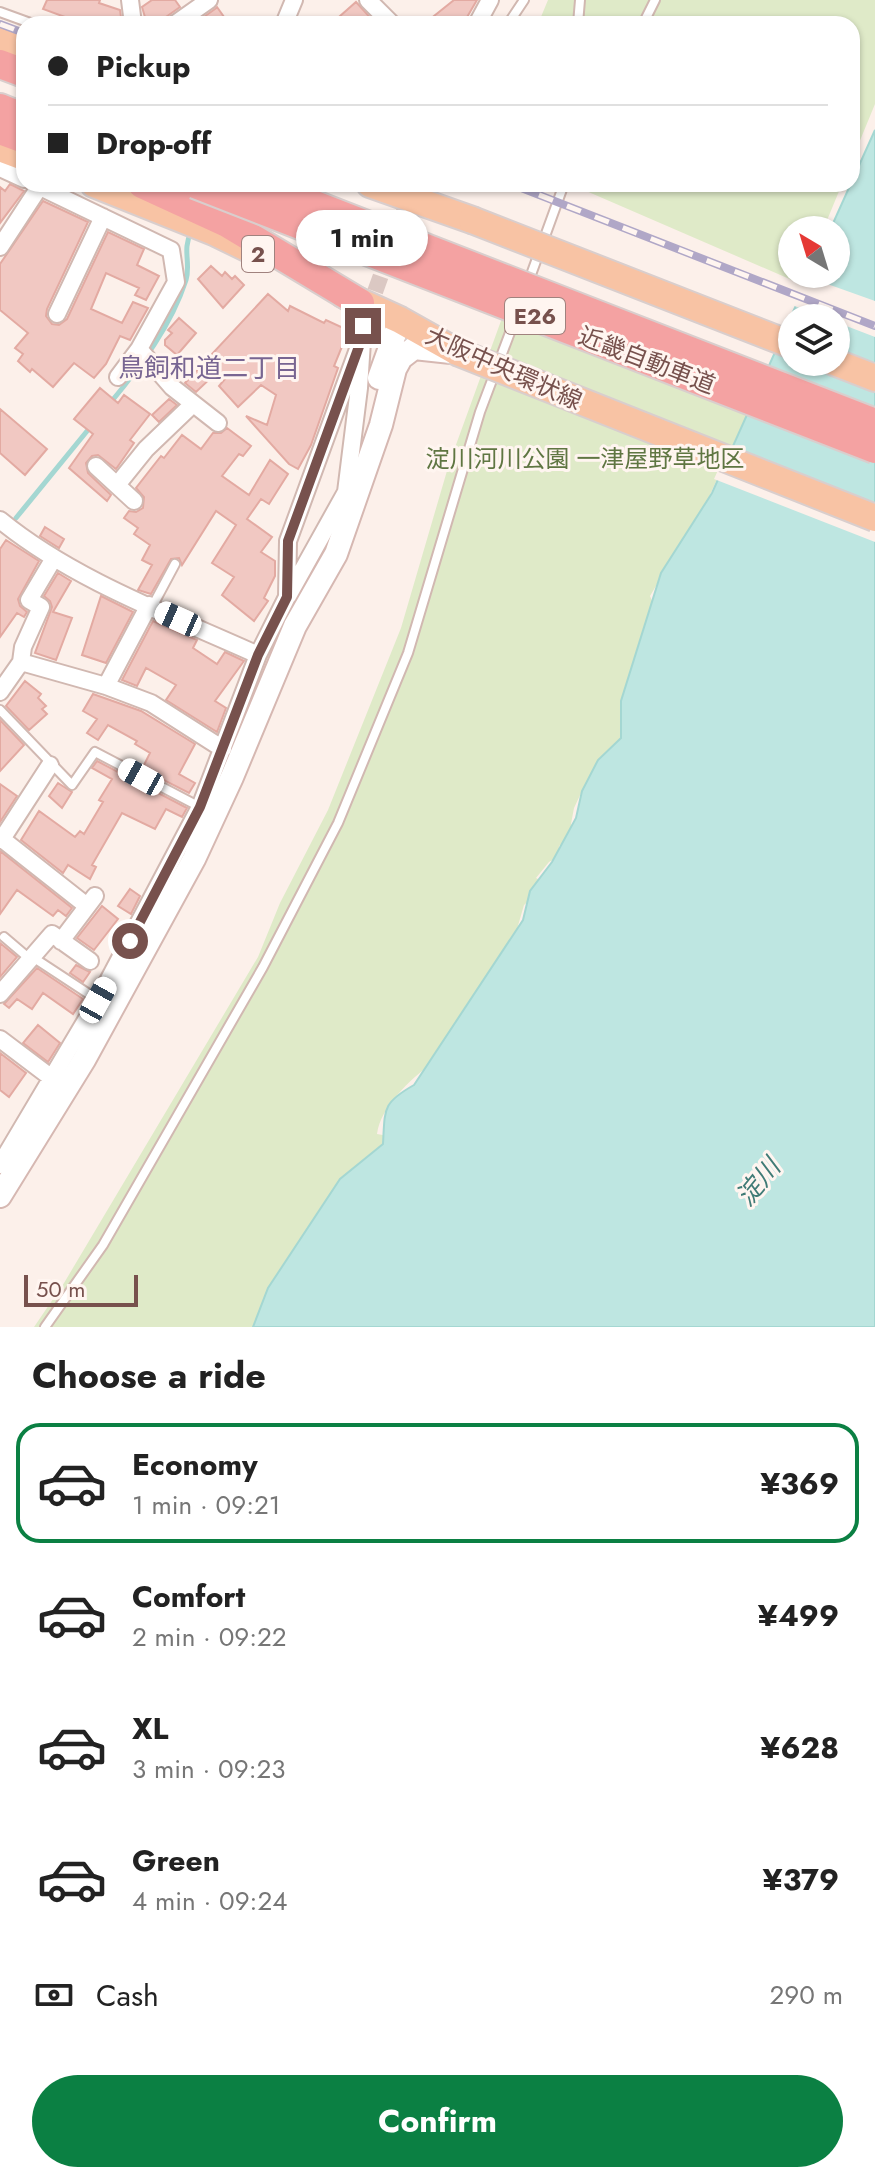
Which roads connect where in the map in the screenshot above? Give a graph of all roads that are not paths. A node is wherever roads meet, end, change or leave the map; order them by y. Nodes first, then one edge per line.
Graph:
1 (209, 0) edge
2 (368, 0) edge
3 (186, 16) edge
4 (384, 16) edge
5 (33, 192) edge
6 (51, 192) edge
7 (114, 192) edge
8 (159, 192) edge
9 (216, 192) edge
10 (282, 192) edge
11 (393, 192) edge
12 (561, 192) edge
13 (103, 217) junction
14 (0, 247) edge
15 (57, 314) dead end
16 (361, 323) junction
17 (411, 333) junction
18 (778, 340) edge
19 (139, 349) junction
20 (850, 368) edge
21 (118, 377) dead end
22 (875, 378) edge
23 (193, 404) junction
24 (218, 423) dead end
25 (875, 423) edge
26 (373, 447) junction
27 (875, 449) edge
28 (96, 466) dead end
29 (117, 485) junction
30 (134, 501) dead end
31 (875, 518) edge
32 (0, 520) edge
33 (54, 558) junction
34 (175, 564) dead end
35 (287, 597) junction
36 (150, 606) junction
37 (258, 655) junction
38 (21, 662) junction
39 (106, 686) junction
40 (0, 692) edge
41 (0, 710) edge
42 (223, 749) junction
43 (50, 765) junction
44 (200, 807) junction
45 (1, 839) edge
46 (4, 937) dead end
47 (61, 941) junction
48 (33, 959) junction
49 (90, 961) dead end
50 (0, 994) edge
51 (98, 1000) junction
52 (0, 1039) edge
53 (53, 1079) junction
54 (0, 1165) edge
55 (0, 1196) edge
56 (45, 1327) edge

1 - 3 street
2 - 4 street
5 - 14 street
6 - 13 street
7 - 16 main road, 大阪中央環状線 / 2
8 - 16 highway
9 - 27 highway, 近畿自動車道 / E26, bridge
10 - 25 highway, 近畿自動車道 / E26, bridge
11 - 18 main road, bridge
12 - 56 lane
13 - 15 street
13 - 19 street
16 - 17 main road, 大阪中央環状線 / 2
16 - 35 street
16 - 35 street
17 - 26 main road
17 - 26 main road
17 - 31 main road, 大阪中央環状線 / 2, bridge
19 - 21 street
19 - 23 street
20 - 22 main road
23 - 24 street
23 - 29 street
26 - 55 main road
28 - 29 street
29 - 30 street
32 - 33 street
33 - 36 street
33 - 38 street
34 - 36 lane
35 - 37 street
36 - 37 street
36 - 39 street
37 - 42 street
38 - 39 street
38 - 40 street
39 - 42 street
41 - 43 lane
42 - 44 street
43 - 44 lane
43 - 45 street
44 - 51 street
45 - 47 street
46 - 48 lane
47 - 48 street
47 - 49 street
48 - 50 street
48 - 51 lane
51 - 53 street
52 - 53 street
53 - 54 street

